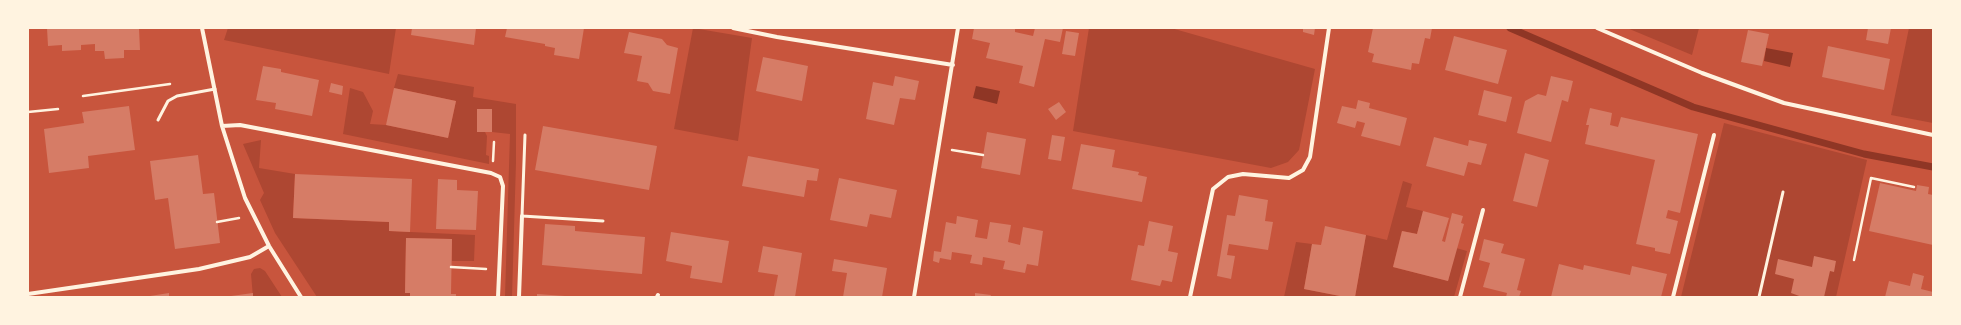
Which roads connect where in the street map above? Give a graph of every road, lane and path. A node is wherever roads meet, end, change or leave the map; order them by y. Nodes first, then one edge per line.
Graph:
1 (202, 28) edge
2 (732, 28) edge
3 (958, 28) edge
4 (1329, 28) edge
5 (1597, 28) edge
6 (953, 65) junction
7 (177, 83) dead end
8 (215, 89) junction
9 (84, 96) dead end
10 (58, 109) dead end
11 (28, 112) edge
12 (158, 120) dead end
13 (222, 126) junction
14 (525, 135) dead end
15 (1714, 135) dead end
16 (1933, 135) edge
17 (494, 142) dead end
18 (947, 149) dead end
19 (983, 155) dead end
20 (492, 164) dead end
21 (1914, 187) dead end
22 (1783, 192) dead end
23 (1483, 210) dead end
24 (522, 216) junction
25 (239, 218) dead end
26 (217, 222) dead end
27 (603, 222) dead end
28 (269, 246) junction
29 (1854, 260) dead end
30 (452, 267) dead end
31 (488, 269) dead end
32 (28, 294) edge
33 (301, 297) edge
34 (498, 297) edge
35 (519, 297) edge
36 (914, 297) edge
37 (1190, 297) edge
38 (1460, 297) edge
39 (1673, 297) edge
40 (1759, 297) edge

1 - 8 street
2 - 6 street
3 - 6 street
4 - 37 street
5 - 16 street
6 - 36 street
7 - 9 path
8 - 12 lane
8 - 13 street
10 - 11 path
13 - 28 street
13 - 34 street
14 - 24 lane
15 - 39 street
17 - 20 path
18 - 19 path
21 - 29 path
22 - 40 lane
23 - 38 street
24 - 27 lane
24 - 35 street
25 - 26 path
28 - 32 street
28 - 33 street
30 - 31 path

